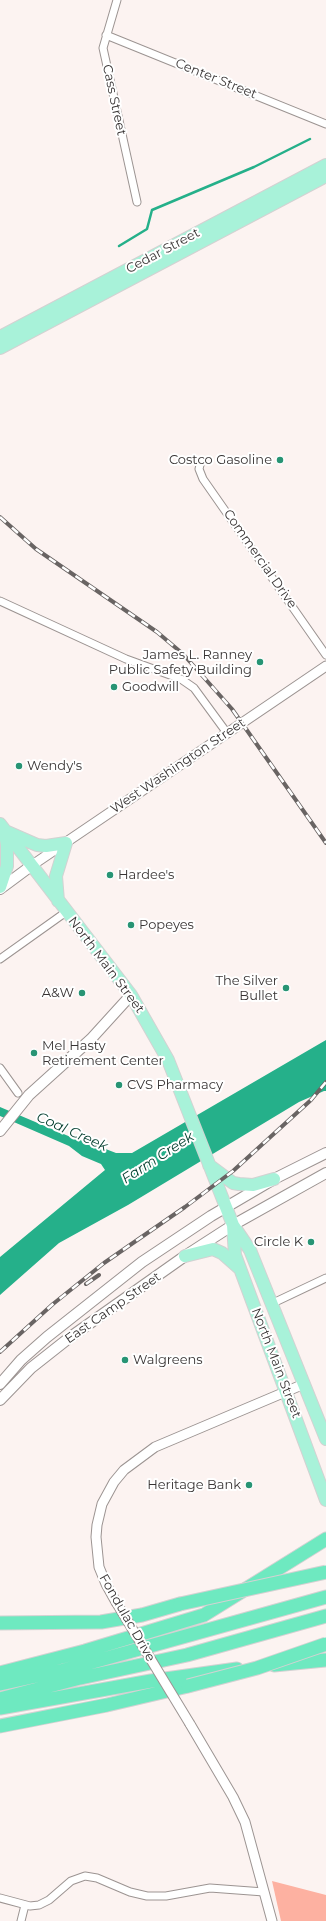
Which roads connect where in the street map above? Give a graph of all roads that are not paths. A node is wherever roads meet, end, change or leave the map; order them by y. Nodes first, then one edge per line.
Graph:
1 (117, 0) edge
2 (106, 35) junction
3 (325, 122) edge
4 (326, 165) edge
5 (326, 176) edge
6 (137, 202) dead end
7 (102, 289) junction
8 (0, 337) edge
9 (0, 348) edge
10 (201, 461) dead end
11 (0, 601) edge
12 (326, 655) edge
13 (326, 666) edge
14 (227, 733) junction
15 (2, 827) edge
16 (66, 843) junction
17 (31, 866) junction
18 (0, 888) edge
19 (58, 902) junction
20 (66, 912) junction
21 (0, 959) edge
22 (131, 995) junction
23 (0, 1068) edge
24 (18, 1093) dead end
25 (0, 1131) edge
26 (326, 1153) edge
27 (209, 1165) junction
28 (326, 1173) edge
29 (274, 1180) junction
30 (226, 1208) junction
31 (233, 1225) junction
32 (185, 1256) junction
33 (240, 1269) junction
34 (326, 1278) edge
35 (271, 1304) junction
36 (0, 1384) edge
37 (304, 1384) junction
38 (287, 1390) junction
39 (0, 1400) edge
40 (326, 1439) edge
41 (326, 1500) edge
42 (326, 1539) edge
43 (326, 1572) edge
44 (326, 1597) edge
45 (326, 1616) edge
46 (0, 1623) edge
47 (326, 1644) edge
48 (326, 1660) edge
49 (0, 1673) edge
50 (0, 1684) edge
51 (0, 1699) edge
52 (0, 1708) edge
53 (0, 1726) edge
54 (264, 1892) junction
55 (0, 1898) edge
56 (25, 1904) junction
57 (21, 1921) edge
58 (272, 1921) edge

1 - 2 street, Cass Street
2 - 3 street, Center Street
2 - 6 street, Cass Street
4 - 7 main road, Cedar Street
5 - 7 main road, Cedar Street
7 - 8 main road, Cedar Street
7 - 9 main road, Cedar Street
10 - 12 street, Commercial Drive
11 - 14 street
13 - 14 street, West Washington Street
14 - 16 street, West Washington Street
15 - 16 main road
15 - 17 main road, North Main Street
15 - 18 main road
16 - 17 street, West Washington Street
16 - 19 main road
17 - 18 main road
17 - 19 main road, North Main Street
19 - 20 main road, North Main Street
20 - 21 street
20 - 22 main road, North Main Street
22 - 25 main road
22 - 27 main road, North Main Street
23 - 24 street
26 - 29 main road, East Camp Street
27 - 29 main road
27 - 30 main road, North Main Street
28 - 31 main road, East Camp Street
29 - 30 main road, East Camp Street
30 - 31 main road, North Main Street
30 - 36 main road, East Camp Street
31 - 32 main road, East Camp Street
31 - 33 main road, North Main Street
31 - 35 main road, North Main Street
32 - 33 main road
32 - 39 main road, East Camp Street
33 - 38 main road, North Main Street
34 - 35 street
35 - 37 main road, North Main Street
37 - 38 street, Fondulac Drive
37 - 40 main road, North Main Street
38 - 41 main road, North Main Street
38 - 54 street, Fondulac Drive, bridge
42 - 49 highway
43 - 46 highway, bridge
44 - 50 highway
45 - 51 highway
47 - 53 highway, bridge
48 - 52 highway
54 - 56 street
54 - 58 street, Fondulac Drive
55 - 56 street
56 - 57 street

